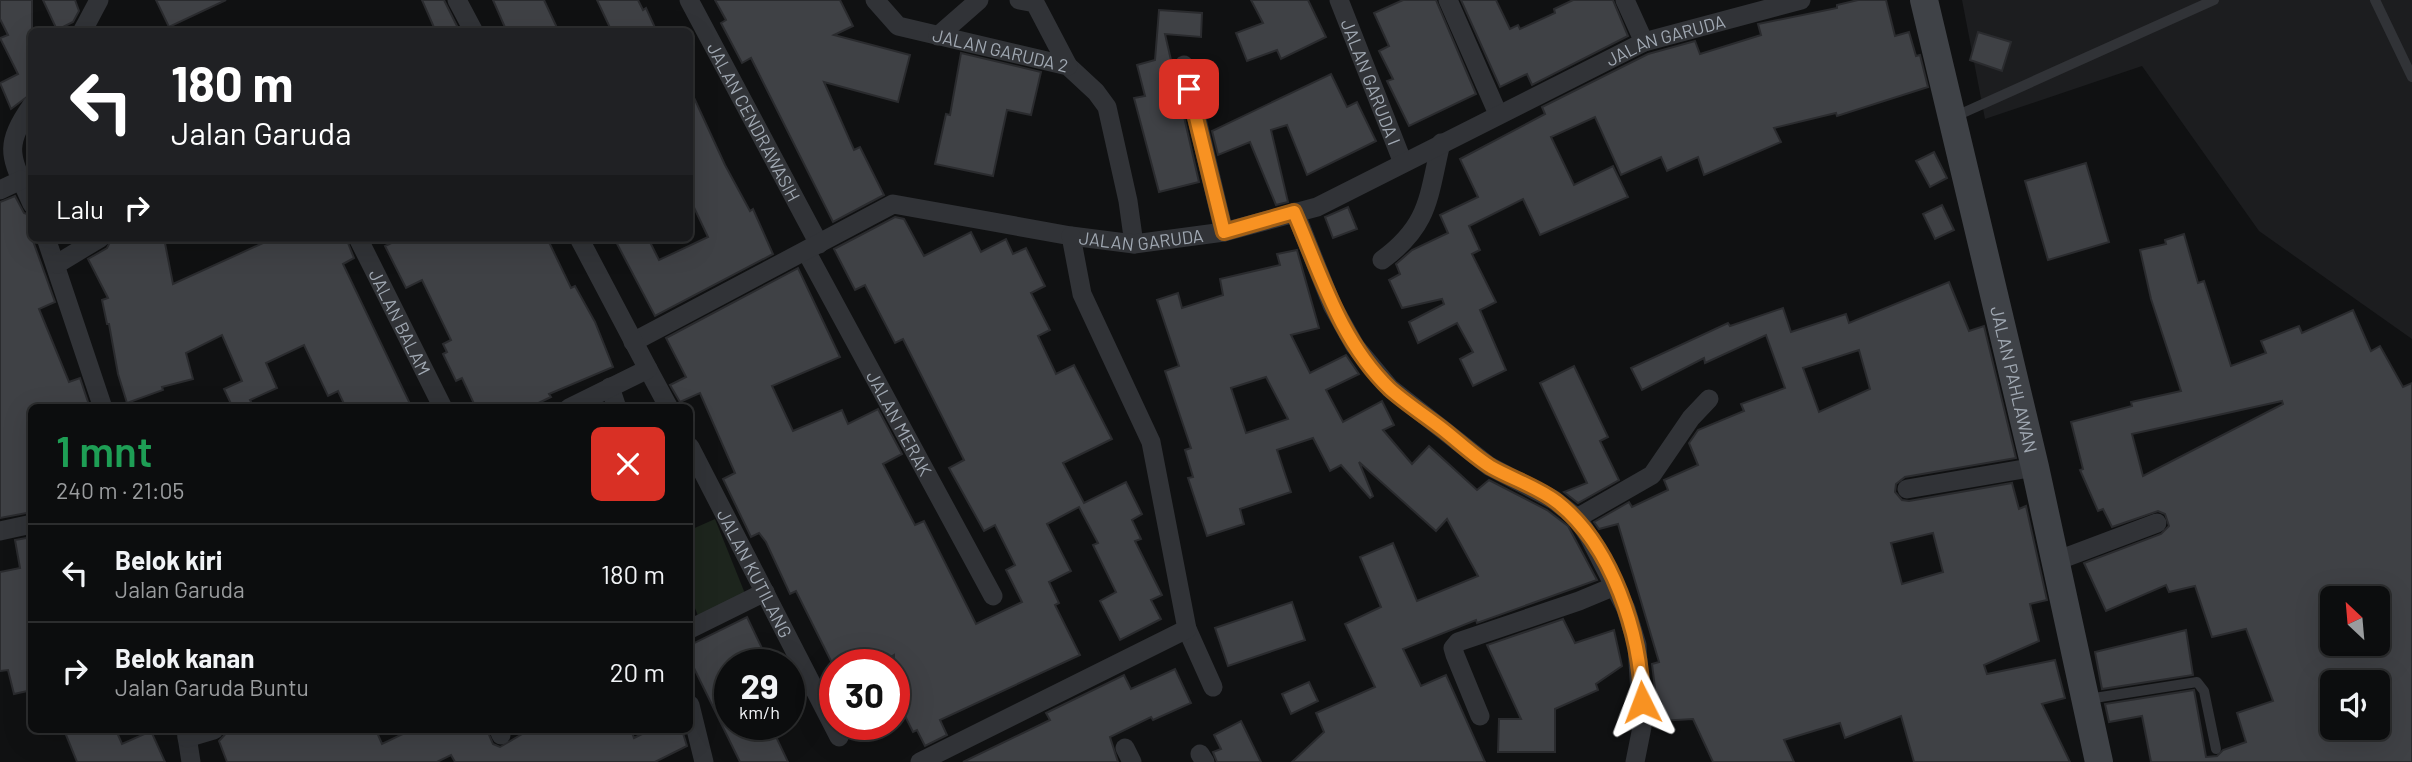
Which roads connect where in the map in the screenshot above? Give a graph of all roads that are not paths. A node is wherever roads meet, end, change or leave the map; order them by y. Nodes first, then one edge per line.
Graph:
1 (99, 0) edge
2 (457, 0) edge
3 (689, 0) edge
4 (875, 0) edge
5 (979, 0) edge
6 (1020, 0) edge
7 (1339, 0) edge
8 (1448, 0) edge
9 (1625, 0) edge
10 (1801, 0) edge
11 (1924, 0) edge
12 (2214, 0) edge
13 (2375, 0) edge
14 (84, 28) edge
15 (472, 28) edge
16 (938, 36) junction
17 (1644, 42) junction
18 (1184, 65) dead end
19 (1068, 66) junction
20 (2412, 77) edge
21 (28, 111) edge
22 (1498, 114) junction
23 (1953, 117) junction
24 (1441, 143) junction
25 (1404, 163) junction
26 (21, 180) junction
27 (0, 190) edge
28 (28, 195) edge
29 (1294, 212) junction
30 (1224, 232) junction
31 (1071, 236) junction
32 (48, 242) edge
33 (93, 242) edge
34 (360, 242) edge
35 (581, 242) edge
36 (1134, 244) junction
37 (812, 247) junction
38 (1382, 260) dead end
39 (57, 264) junction
40 (633, 342) junction
41 (648, 369) junction
42 (610, 387) junction
43 (1710, 399) dead end
44 (102, 404) edge
45 (441, 404) edge
46 (577, 404) edge
47 (616, 404) edge
48 (667, 404) edge
49 (693, 453) edge
50 (2035, 467) junction
51 (1907, 489) dead end
52 (1577, 518) junction
53 (2157, 523) dead end
54 (28, 525) edge
55 (0, 531) edge
56 (2056, 561) junction
57 (1615, 586) junction
58 (765, 592) junction
59 (993, 596) dead end
60 (693, 628) edge
61 (1187, 629) junction
62 (1213, 687) dead end
63 (819, 698) edge
64 (2086, 699) junction
65 (1480, 716) dead end
66 (693, 717) edge
67 (187, 734) edge
68 (2216, 749) dead end
69 (191, 762) edge
70 (704, 762) edge
71 (920, 762) edge
72 (1635, 762) edge
73 (2099, 762) edge

1 - 14 street
2 - 15 street
3 - 37 street, JALAN CENDRAWASIH
4 - 16 street, JALAN GARUDA 2
5 - 16 street
6 - 19 street
7 - 25 street, JALAN GARUDA I
8 - 22 street
9 - 17 street
10 - 17 street, JALAN GARUDA
11 - 23 main road, JALAN PAHLAWAN
12 - 23 lane
13 - 20 lane
16 - 19 street, JALAN GARUDA 2
17 - 22 street, JALAN GARUDA
18 - 30 street
19 - 36 street, JALAN GARUDA 2
21 - 26 street
22 - 24 street, JALAN GARUDA
23 - 50 main road, JALAN PAHLAWAN
24 - 25 street, JALAN GARUDA
24 - 38 street
25 - 29 street, JALAN GARUDA
26 - 27 street
26 - 28 street
29 - 30 street, JALAN GARUDA
29 - 52 street
30 - 36 street, JALAN GARUDA
31 - 36 street, JALAN GARUDA
31 - 37 street, JALAN GARUDA
31 - 61 street
32 - 39 street
33 - 39 street
34 - 45 street, JALAN BALAM
35 - 40 street
37 - 40 street, JALAN GARUDA
37 - 59 street, JALAN MERAK
39 - 44 street
40 - 41 street
41 - 42 street
41 - 48 street
42 - 46 street
42 - 47 street
43 - 52 street
49 - 58 street, JALAN KUTILANG
50 - 51 street
50 - 56 main road, JALAN PAHLAWAN
52 - 57 street
53 - 56 street
54 - 55 street
56 - 64 main road, JALAN PAHLAWAN
57 - 65 street
57 - 72 street
58 - 60 street
58 - 63 street, JALAN KUTILANG
61 - 62 street
61 - 71 street
64 - 68 lane
64 - 73 main road, JALAN PAHLAWAN
66 - 70 street
67 - 69 street

